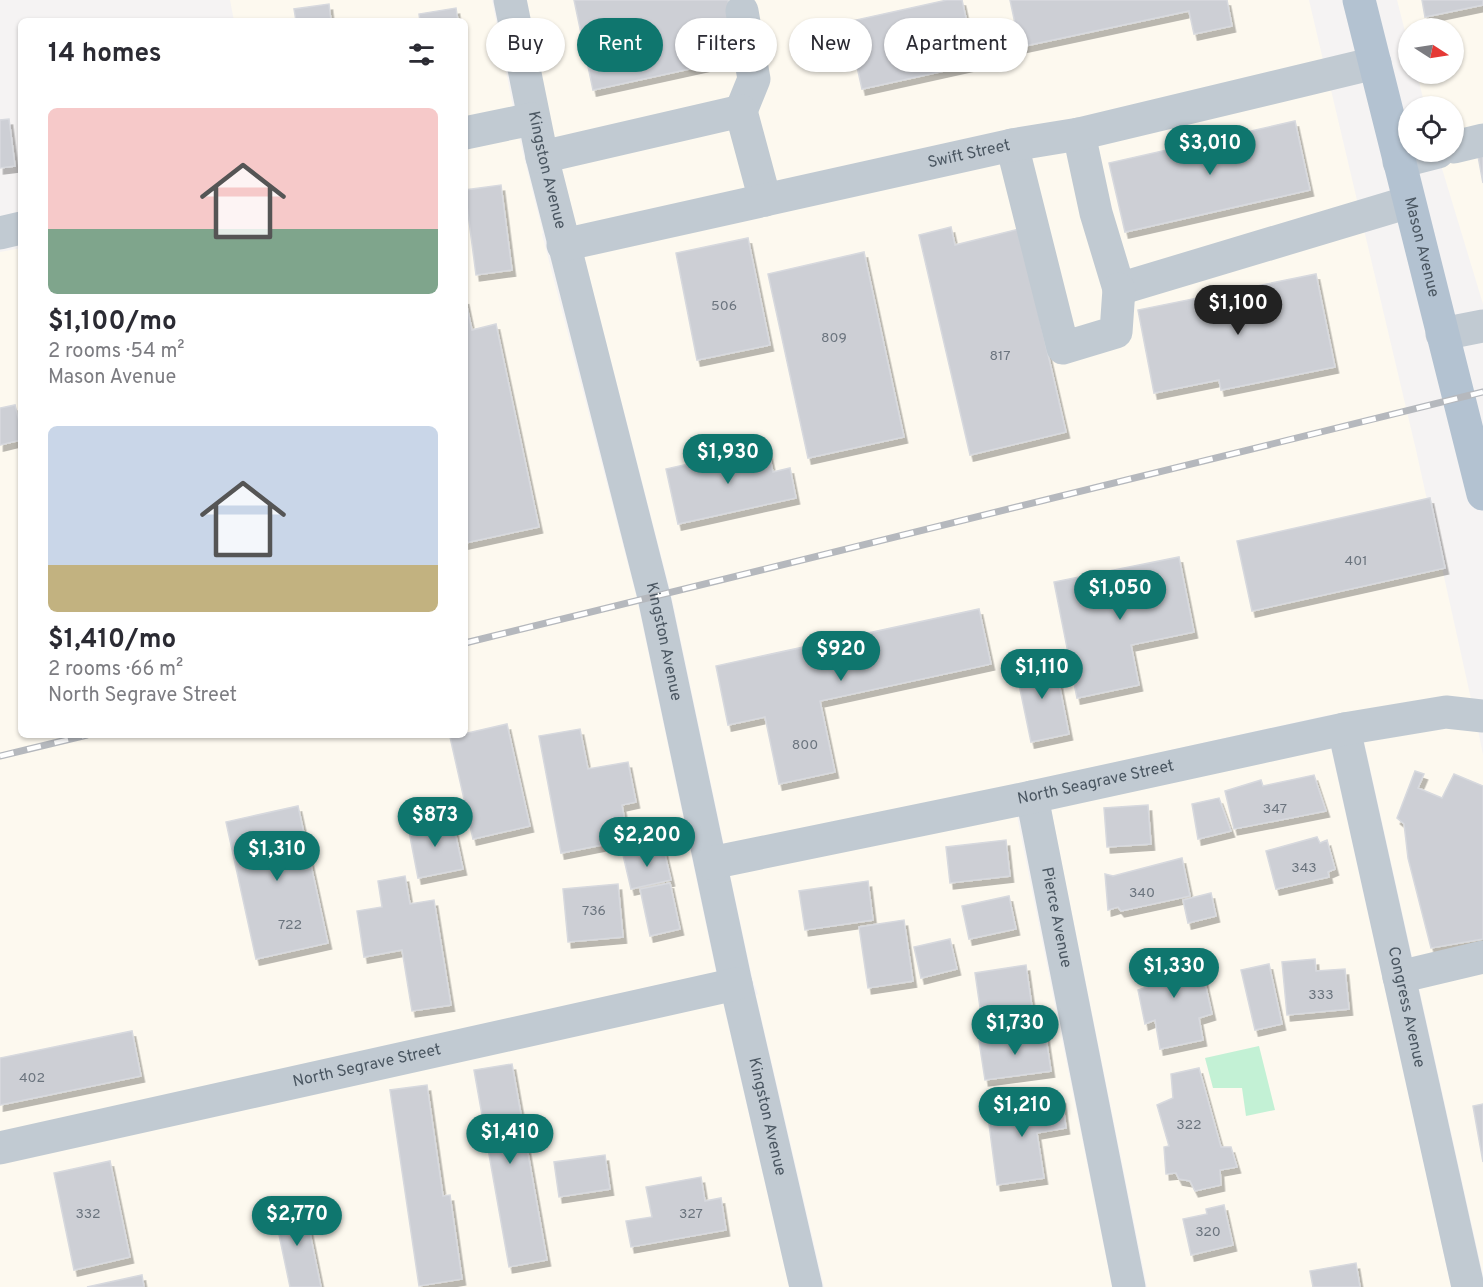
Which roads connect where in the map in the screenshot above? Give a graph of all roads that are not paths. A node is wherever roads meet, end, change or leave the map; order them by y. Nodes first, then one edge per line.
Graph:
1 (510, 0) edge
2 (1359, 0) edge
3 (742, 11) dead end
4 (1375, 63) junction
5 (741, 111) junction
6 (532, 118) junction
7 (468, 132) edge
8 (1079, 134) junction
9 (1483, 140) edge
10 (1012, 145) junction
11 (1464, 145) edge
12 (542, 157) junction
13 (1398, 158) edge
14 (1399, 162) edge
15 (765, 200) junction
16 (1409, 202) junction
17 (18, 229) edge
18 (0, 233) edge
19 (563, 245) junction
20 (1119, 289) junction
21 (1483, 326) edge
22 (1442, 334) junction
23 (1483, 494) edge
24 (1483, 716) edge
25 (1344, 729) junction
26 (1032, 797) junction
27 (711, 863) junction
28 (1483, 957) edge
29 (1399, 977) junction
30 (736, 984) junction
31 (0, 1148) edge
32 (806, 1287) edge
33 (1129, 1287) edge
34 (1468, 1287) edge

1 - 6 street, Kingston Avenue
2 - 4 main road, Mason Avenue
3 - 5 street
4 - 8 street, Swift Street
4 - 13 main road, Mason Avenue
5 - 12 street
5 - 15 street
6 - 7 street
6 - 12 street, Kingston Avenue
8 - 10 street, Swift Street
8 - 20 street
9 - 11 street
10 - 15 street, Swift Street
10 - 20 street
12 - 19 street, Kingston Avenue
14 - 16 main road, Mason Avenue
15 - 19 street, Swift Street
16 - 20 street
16 - 22 main road, Mason Avenue
17 - 18 street
19 - 27 street, Kingston Avenue
21 - 22 street
22 - 23 main road, Mason Avenue
24 - 25 street, North Seagrave Street
25 - 26 street, North Seagrave Street
25 - 29 street, Congress Avenue
26 - 27 street, North Seagrave Street
26 - 33 street, Pierce Avenue
27 - 30 street, Kingston Avenue
28 - 29 street
29 - 34 street, Congress Avenue
30 - 31 street, North Segrave Street
30 - 32 street, Kingston Avenue

